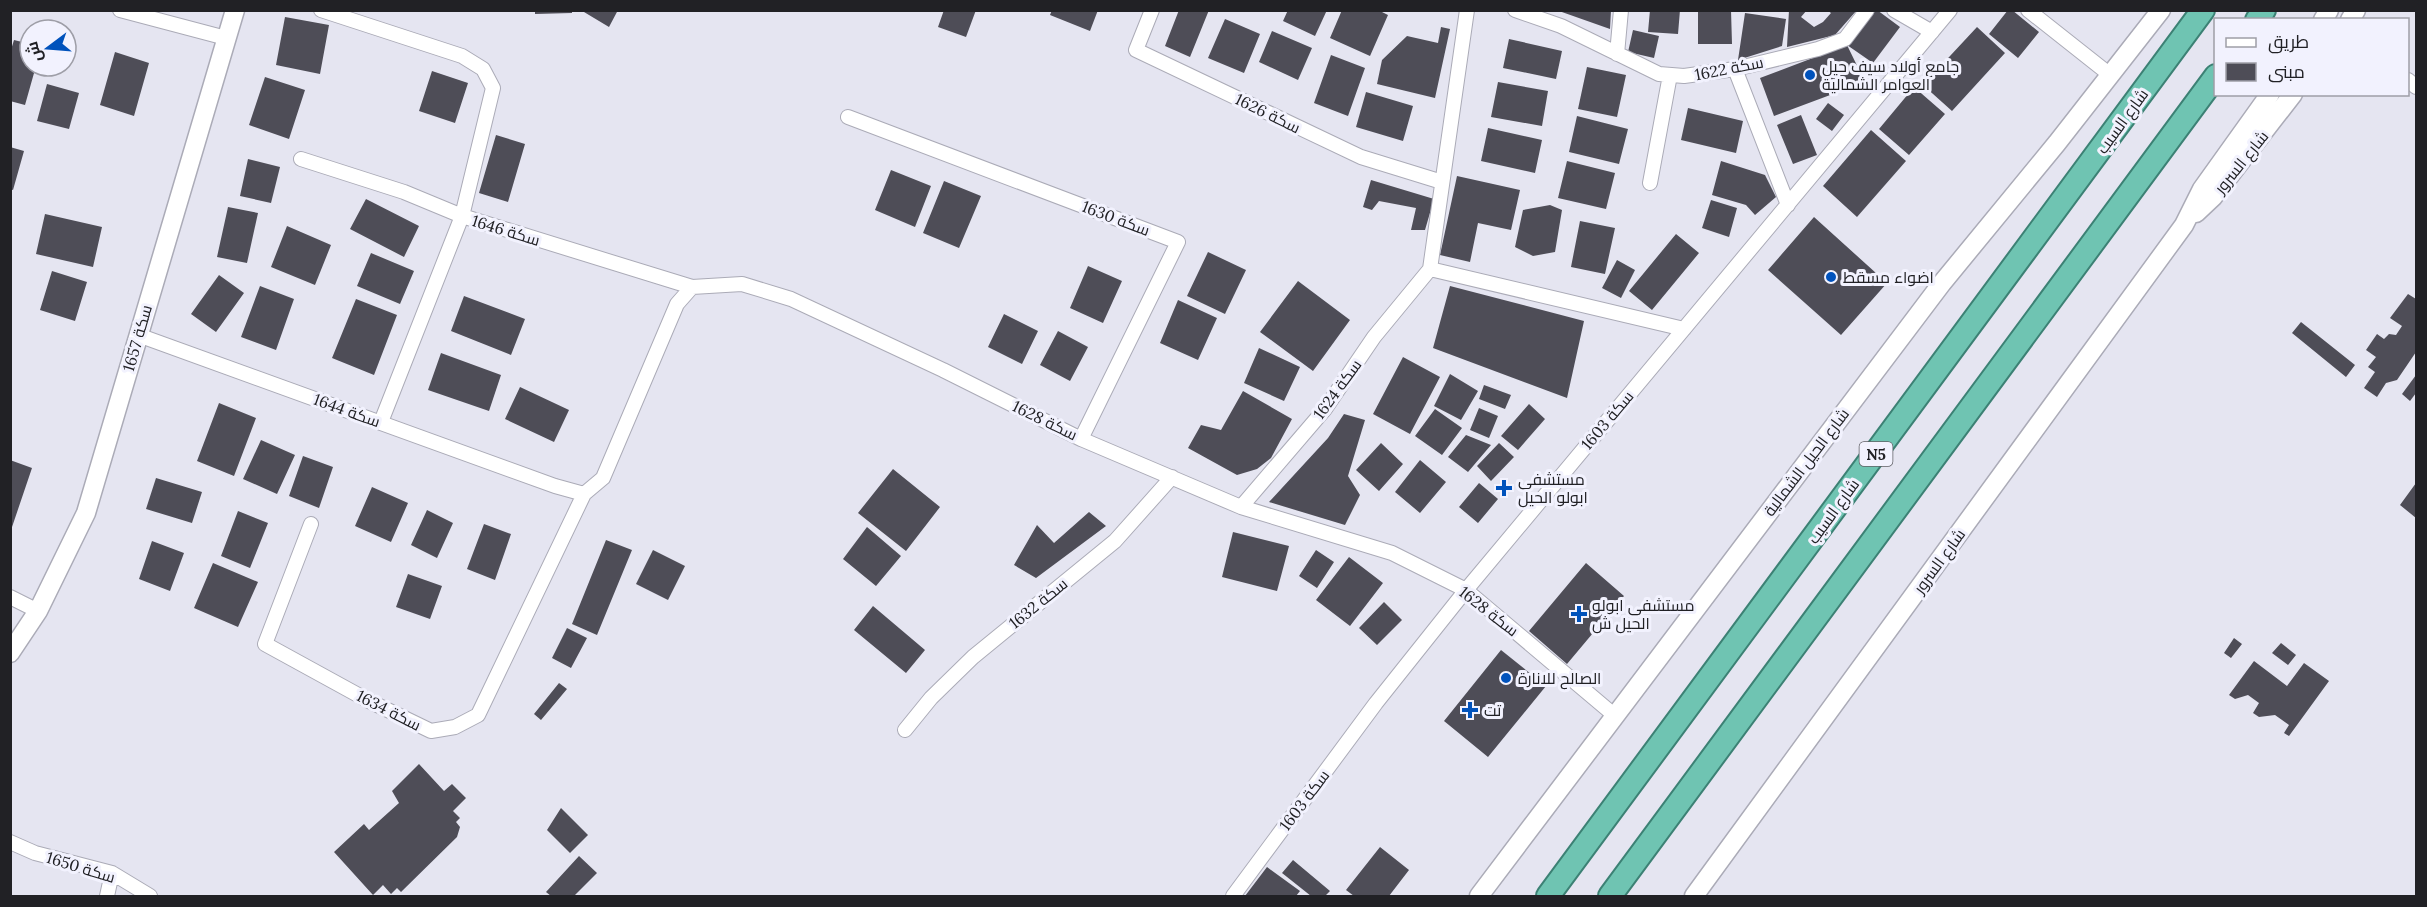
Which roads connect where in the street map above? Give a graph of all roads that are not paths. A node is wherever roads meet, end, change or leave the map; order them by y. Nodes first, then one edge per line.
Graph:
1 (120, 10) edge
2 (235, 10) edge
3 (321, 10) edge
4 (1152, 10) edge
5 (1467, 10) edge
6 (1515, 10) edge
7 (1621, 10) edge
8 (1868, 10) edge
9 (1894, 10) edge
10 (1950, 10) edge
11 (2028, 10) edge
12 (2154, 10) edge
13 (2161, 10) edge
14 (2203, 10) edge
15 (1932, 32) junction
16 (2142, 34) junction
17 (226, 38) junction
18 (1617, 54) junction
19 (1735, 69) junction
20 (2109, 74) junction
21 (1671, 75) junction
22 (2214, 79) edge
23 (2269, 96) edge
24 (2291, 96) edge
25 (848, 117) dead end
26 (301, 159) dead end
27 (1442, 182) junction
28 (1650, 183) dead end
29 (1788, 205) junction
30 (462, 216) junction
31 (2184, 225) junction
32 (1430, 269) junction
33 (692, 287) junction
34 (1684, 329) junction
35 (138, 335) junction
36 (381, 422) junction
37 (1081, 439) junction
38 (1172, 477) junction
39 (584, 494) junction
40 (1241, 507) junction
41 (311, 524) dead end
42 (1466, 590) junction
43 (10, 597) edge
44 (38, 611) junction
45 (10, 654) edge
46 (1614, 715) junction
47 (904, 730) dead end
48 (10, 842) edge
49 (112, 873) junction
50 (107, 897) edge
51 (150, 897) edge
52 (1233, 897) edge
53 (1479, 897) edge
54 (1548, 897) edge
55 (1610, 897) edge
56 (1694, 897) edge

1 - 17 street
2 - 17 street, سكة 1657
3 - 30 street
4 - 27 street, سكة 1626
5 - 27 street, سكة 1624
6 - 18 street, سكة 1622
7 - 18 street
8 - 19 street, سكة 1622
9 - 15 street
10 - 15 street, سكة 1603
11 - 20 street
12 - 16 street, شارع الحيل الشمالية
13 - 16 street, شارع الحيل الشمالية
14 - 54 highway, شارع السيب / N5
15 - 29 street, سكة 1603
16 - 20 street, شارع الحيل الشمالية
17 - 35 street, سكة 1657
18 - 21 street, سكة 1622
19 - 21 street, سكة 1622
19 - 29 street
20 - 46 street, شارع الحيل الشمالية
21 - 28 street
22 - 55 highway
23 - 31 street, شارع السرور
24 - 31 street, شارع السرور
25 - 37 street, سكة 1630
26 - 30 street
27 - 32 street, سكة 1624
29 - 34 street, سكة 1603
30 - 33 street, سكة 1646
30 - 36 street, سكة 1646
31 - 56 street, شارع السرور
32 - 34 street
32 - 40 street, سكة 1624
33 - 37 street, سكة 1628
33 - 39 street
34 - 42 street, سكة 1603
35 - 36 street, سكة 1644
35 - 44 street, سكة 1657
36 - 39 street, سكة 1644
37 - 38 street, سكة 1628
38 - 40 street, سكة 1628
38 - 47 street, سكة 1632
39 - 41 street, سكة 1634
40 - 42 street, سكة 1628
42 - 46 street, سكة 1628
42 - 52 street, سكة 1603
43 - 44 street
44 - 45 street, سكة 1657
46 - 53 street, شارع الحيل الشمالية
48 - 49 street, سكة 1650
49 - 50 street
49 - 51 street, سكة 1650

